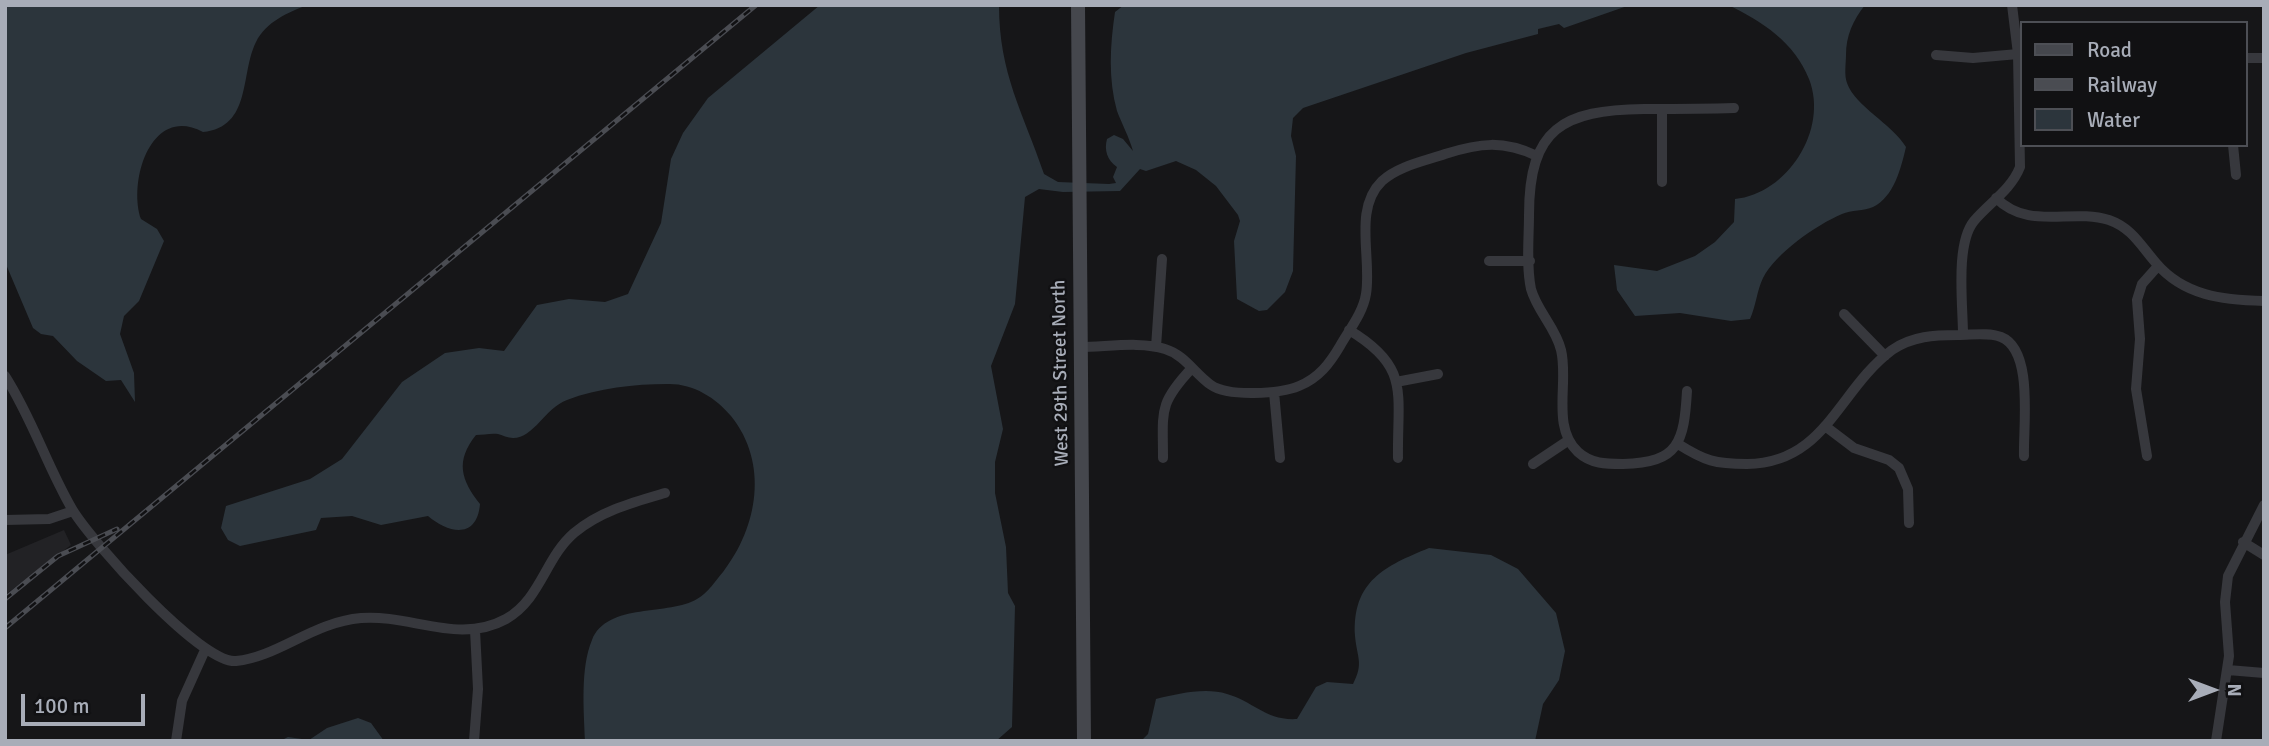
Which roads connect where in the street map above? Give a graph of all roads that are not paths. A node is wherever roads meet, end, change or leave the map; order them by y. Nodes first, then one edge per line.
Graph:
1 (1078, 5) edge
2 (2012, 5) edge
3 (2018, 54) junction
4 (1936, 55) dead end
5 (1734, 108) dead end
6 (1661, 109) junction
7 (2233, 147) edge
8 (1537, 156) junction
9 (2236, 175) dead end
10 (1662, 182) dead end
11 (1996, 198) junction
12 (1162, 259) dead end
13 (1489, 261) dead end
14 (1530, 261) junction
15 (2158, 265) junction
16 (2264, 301) edge
17 (1844, 314) dead end
18 (1349, 331) junction
19 (1963, 335) junction
20 (1080, 347) junction
21 (1156, 347) junction
22 (1885, 356) junction
23 (1192, 368) junction
24 (1438, 374) dead end
25 (5, 376) edge
26 (1396, 382) junction
27 (1274, 391) junction
28 (1687, 391) dead end
29 (1825, 426) junction
30 (1569, 440) junction
31 (1678, 444) junction
32 (2024, 456) dead end
33 (2147, 456) dead end
34 (1163, 458) dead end
35 (1280, 458) dead end
36 (1398, 458) dead end
37 (1533, 464) dead end
38 (666, 493) dead end
39 (2264, 505) edge
40 (73, 511) junction
41 (5, 520) edge
42 (1909, 523) dead end
43 (2243, 542) junction
44 (2264, 555) edge
45 (475, 630) junction
46 (205, 650) junction
47 (2228, 670) junction
48 (2264, 673) edge
49 (176, 741) edge
50 (474, 741) edge
51 (1084, 741) edge
52 (2216, 741) edge

1 - 20 main road, West 29th Street North
2 - 3 street
3 - 4 street
3 - 11 street
5 - 6 street
6 - 8 street
6 - 10 street
7 - 9 street
8 - 14 street
8 - 18 street
11 - 15 street
11 - 19 street
12 - 21 street
13 - 14 street
14 - 30 street
15 - 16 street
15 - 33 street
17 - 22 street
18 - 26 street
18 - 27 street
19 - 22 street
19 - 32 street
20 - 21 street
20 - 51 main road, West 29th Street North
21 - 23 street
22 - 29 street
23 - 27 street
23 - 34 street
24 - 26 street
25 - 40 street
26 - 36 street
27 - 35 street
28 - 31 street
29 - 31 street
29 - 42 street
30 - 31 street
30 - 37 street
38 - 45 street
39 - 43 street
40 - 41 street
40 - 46 street
43 - 44 street
43 - 47 street
45 - 46 street
45 - 50 street
46 - 49 street
47 - 48 street
47 - 52 street

